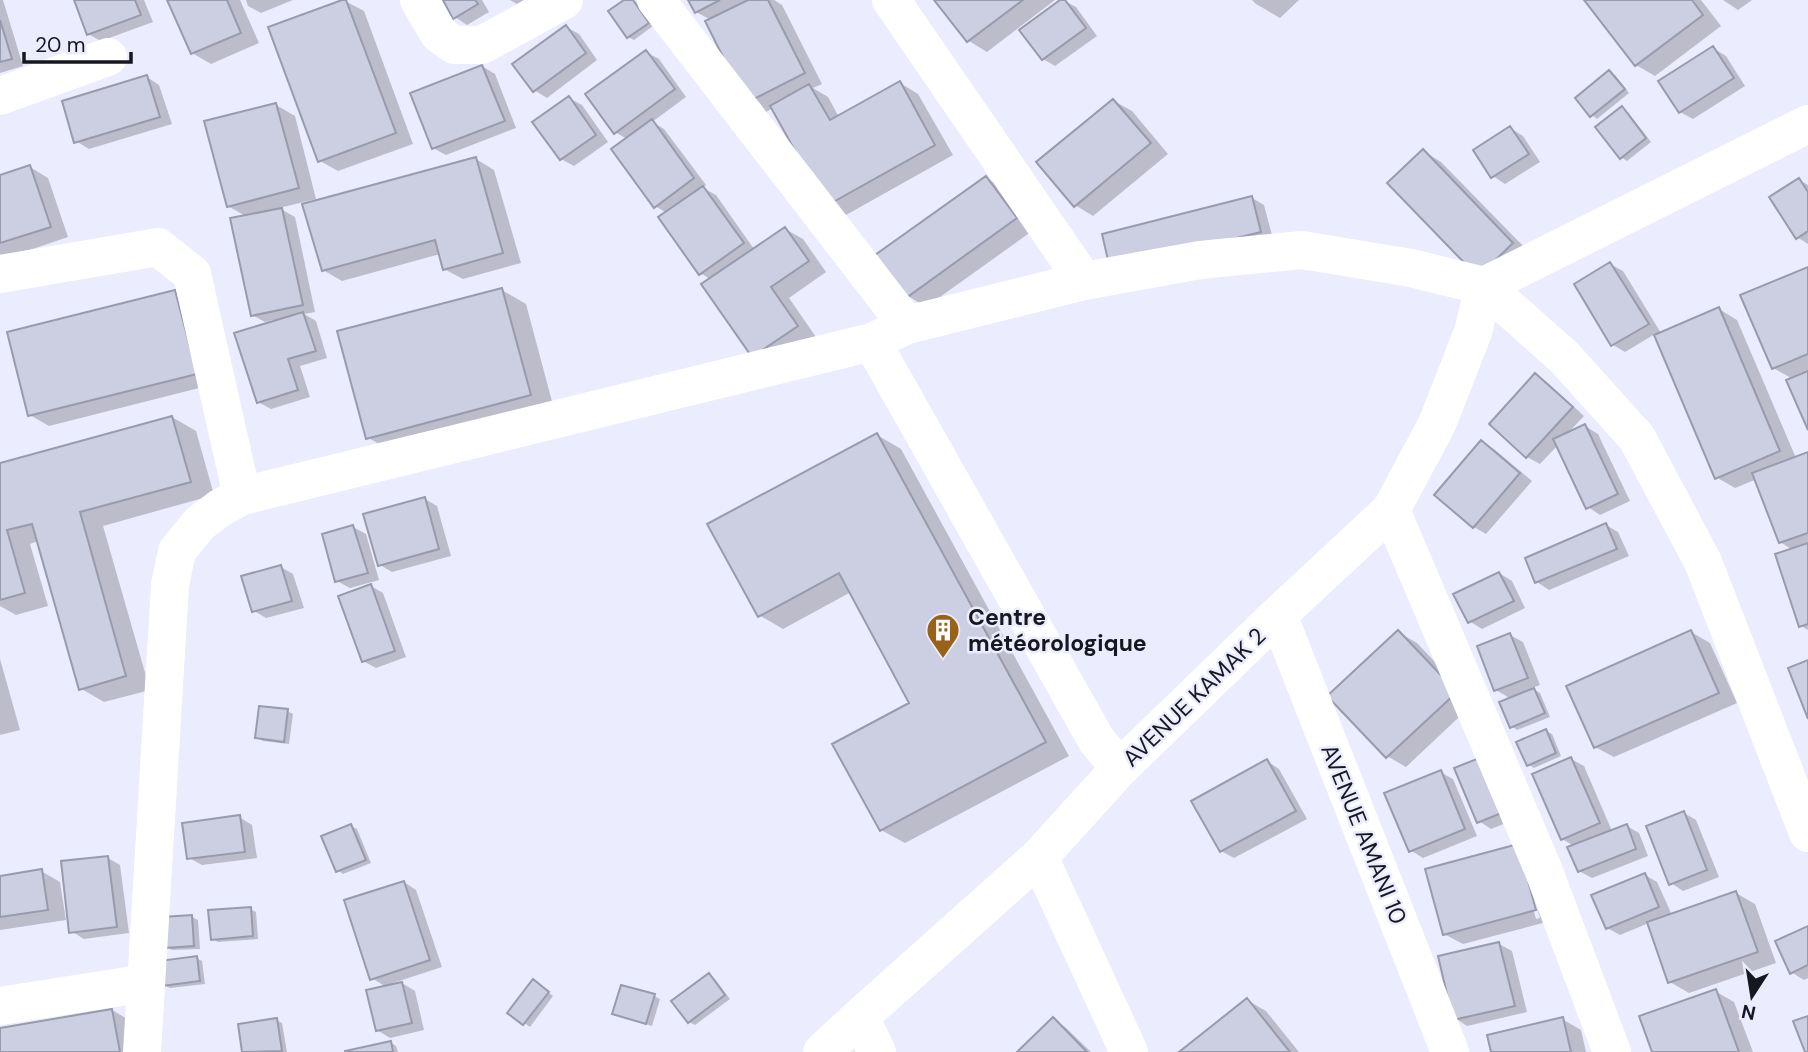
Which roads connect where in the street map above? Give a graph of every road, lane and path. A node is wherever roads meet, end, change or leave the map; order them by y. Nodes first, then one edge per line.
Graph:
1 (419, 0) edge
2 (564, 0) edge
3 (656, 0) edge
4 (891, 0) edge
5 (108, 57) dead end
6 (0, 96) edge
7 (1808, 124) edge
8 (0, 274) edge
9 (1084, 281) junction
10 (1484, 286) junction
11 (907, 325) junction
12 (872, 342) junction
13 (242, 496) junction
14 (1391, 510) junction
15 (1278, 615) junction
16 (1120, 768) junction
17 (1808, 833) edge
18 (1040, 857) junction
19 (146, 983) junction
20 (0, 1006) edge
21 (860, 1017) junction
22 (142, 1052) edge
23 (822, 1052) edge
24 (877, 1052) edge
25 (1129, 1052) edge
26 (1450, 1052) edge
27 (1612, 1052) edge

1 - 2 street
3 - 11 street
4 - 9 street
5 - 6 street
7 - 10 street
8 - 13 street
9 - 10 street
9 - 11 street
10 - 14 street, AVENUE KAMAK 2
10 - 17 street
11 - 12 street
12 - 13 street
12 - 16 street
13 - 19 street
14 - 15 street, AVENUE KAMAK 2
14 - 27 street
15 - 16 street, AVENUE KAMAK 2
15 - 26 street, AVENUE AMANI 10
16 - 18 street, AVENUE KAMAK 2
18 - 21 street, AVENUE KAMAK 2
18 - 25 street
19 - 20 street
19 - 22 street
21 - 23 street, AVENUE KAMAK 2
21 - 24 street

